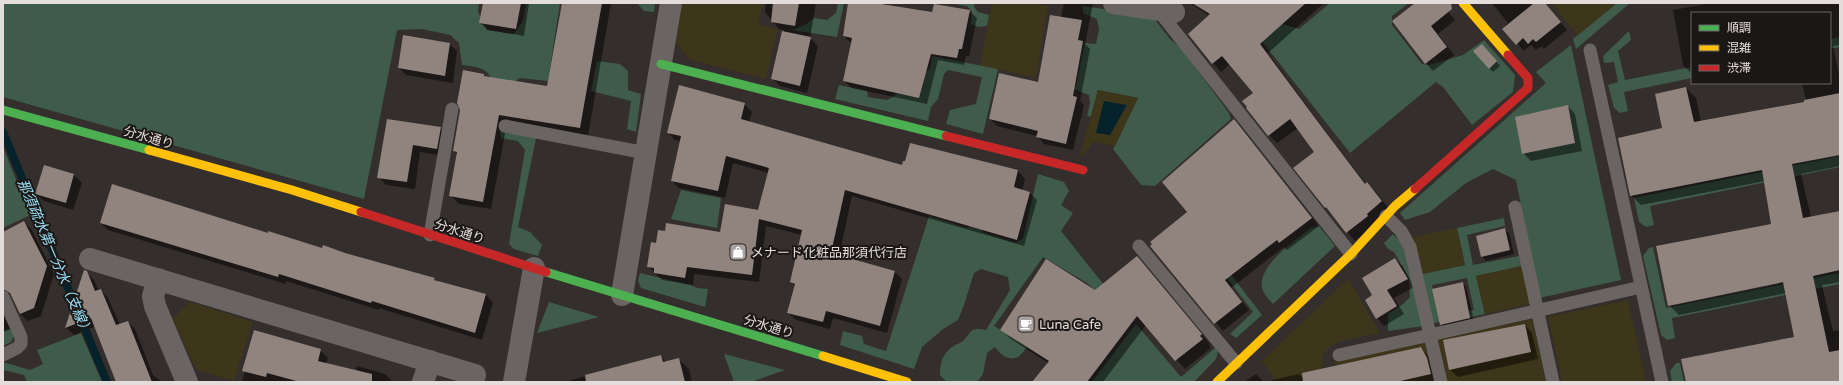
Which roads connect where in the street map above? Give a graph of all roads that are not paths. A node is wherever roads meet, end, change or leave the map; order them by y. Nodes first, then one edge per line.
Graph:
1 (671, 3) edge
2 (1114, 3) edge
3 (1463, 3) edge
4 (1166, 11) joint
5 (1590, 50) dead end
6 (661, 64) junction
7 (452, 109) dead end
8 (3, 110) edge
9 (504, 126) dead end
10 (646, 153) junction
11 (1083, 170) dead end
12 (1515, 207) dead end
13 (1386, 216) junction
14 (430, 235) junction
15 (1140, 246) dead end
16 (1351, 254) junction
17 (90, 258) dead end
18 (534, 268) junction
19 (158, 279) junction
20 (1641, 287) junction
21 (622, 295) junction
22 (3, 296) edge
23 (1537, 311) junction
24 (1430, 335) junction
25 (3, 355) edge
26 (1340, 355) dead end
27 (430, 361) junction
28 (1236, 363) junction
29 (475, 375) dead end
30 (187, 382) edge
31 (423, 382) edge
32 (514, 382) edge
33 (907, 382) edge
34 (1217, 382) edge
35 (1441, 382) edge
36 (1553, 382) edge
37 (1662, 382) edge

1 - 6 street
2 - 4 street
3 - 13 street
4 - 16 lane
5 - 20 lane
6 - 10 street
6 - 11 street
7 - 14 lane
8 - 14 street, 分水通り
9 - 10 lane
10 - 21 street
12 - 23 lane
13 - 16 street
13 - 24 lane
14 - 18 street, 分水通り
15 - 28 lane
16 - 28 street
17 - 19 street
18 - 21 street, 分水通り
18 - 32 street
19 - 27 street
19 - 30 street
20 - 23 lane
20 - 37 lane
21 - 33 street, 分水通り
22 - 25 lane
23 - 24 lane
23 - 36 lane
24 - 26 lane
24 - 35 lane
27 - 29 street
27 - 31 street
28 - 34 street

